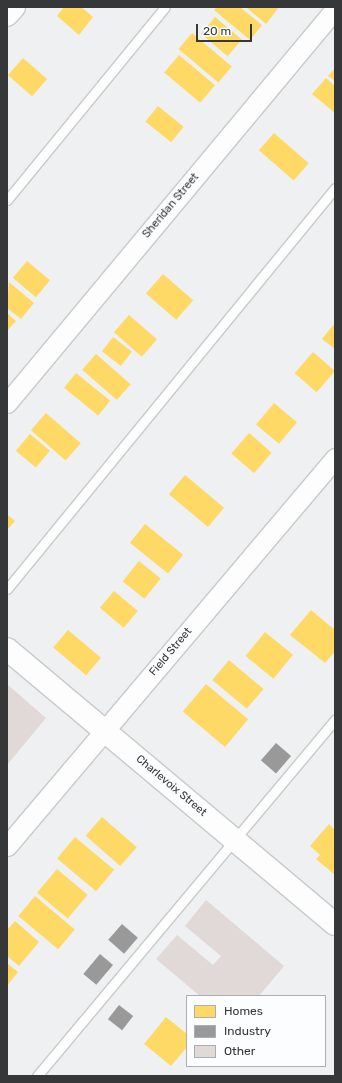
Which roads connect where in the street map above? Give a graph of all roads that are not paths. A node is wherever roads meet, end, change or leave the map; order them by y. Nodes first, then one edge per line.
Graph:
1 (15, 7) edge
2 (165, 7) edge
3 (335, 8) edge
4 (7, 16) edge
5 (335, 188) edge
6 (7, 200) edge
7 (7, 403) edge
8 (335, 458) edge
9 (7, 589) edge
10 (7, 649) edge
11 (335, 719) edge
12 (105, 730) junction
13 (235, 839) junction
14 (7, 846) edge
15 (335, 924) edge
16 (37, 1076) edge

1 - 4 street
2 - 6 lane
3 - 7 street, Sheridan Street
5 - 9 lane
8 - 12 street, Field Street
10 - 12 street, Charlevoix Street
11 - 13 lane
12 - 13 street, Charlevoix Street
12 - 14 street, Field Street
13 - 15 street, Charlevoix Street
13 - 16 lane

